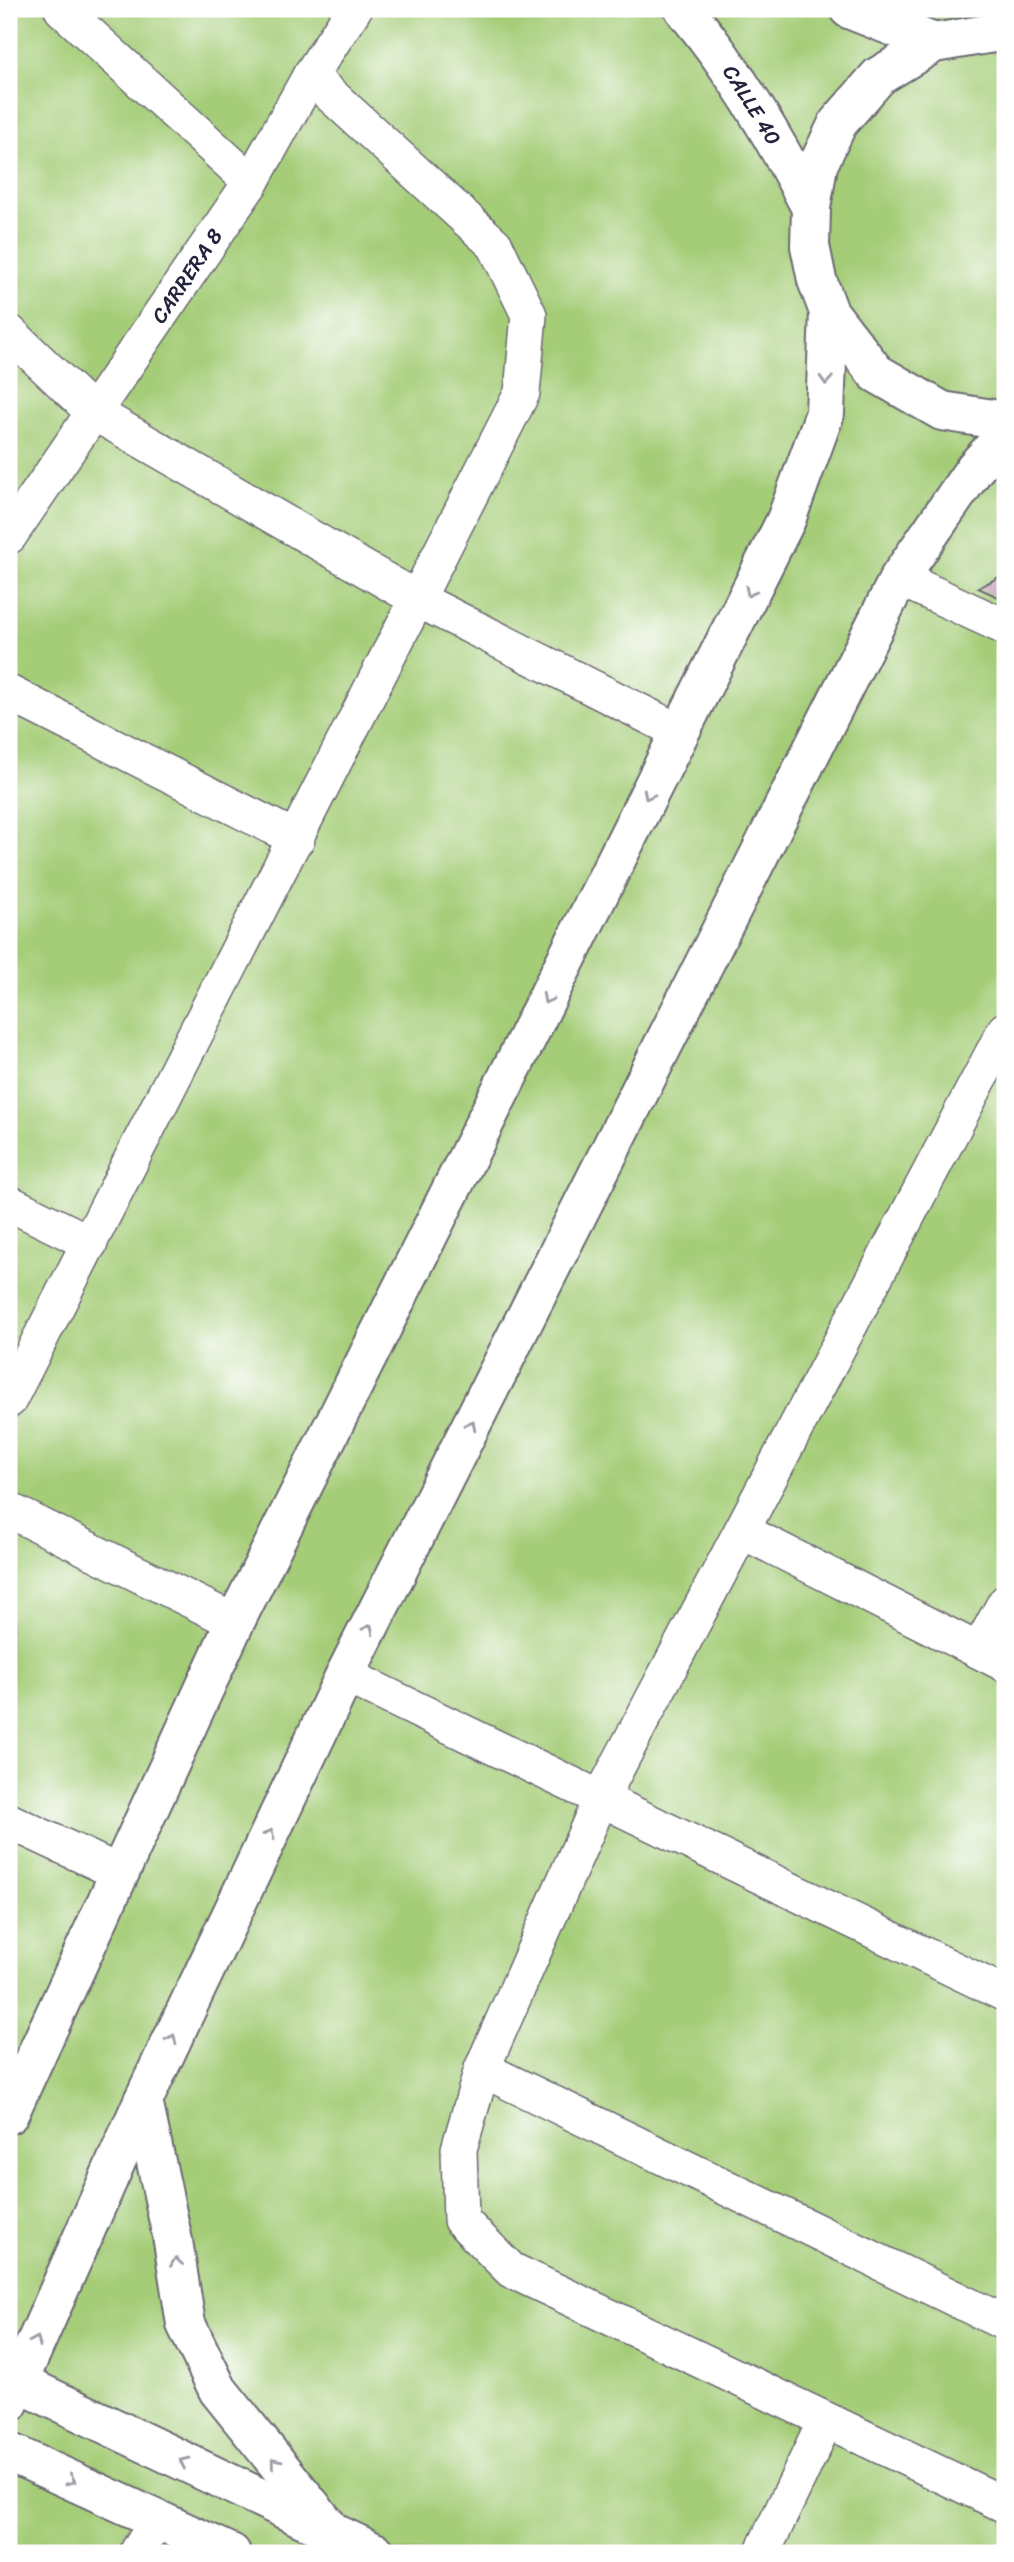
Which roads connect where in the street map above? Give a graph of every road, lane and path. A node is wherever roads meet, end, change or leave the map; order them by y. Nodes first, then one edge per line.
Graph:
1 (62, 9) edge
2 (354, 9) edge
3 (684, 9) edge
4 (849, 9) edge
5 (1005, 31) edge
6 (934, 43) junction
7 (310, 76) junction
8 (251, 182) junction
9 (811, 208) junction
10 (830, 312) junction
11 (9, 332) edge
12 (93, 412) junction
13 (1005, 421) edge
14 (1005, 435) edge
15 (9, 536) edge
16 (898, 578) junction
17 (419, 600) junction
18 (1005, 628) edge
19 (9, 692) edge
20 (680, 732) junction
21 (297, 839) junction
22 (1005, 1030) edge
23 (9, 1203) edge
24 (90, 1243) junction
25 (9, 1400) edge
26 (9, 1510) edge
27 (742, 1531) junction
28 (1005, 1603) edge
29 (235, 1622) junction
30 (992, 1657) edge
31 (345, 1675) junction
32 (602, 1796) junction
33 (9, 1821) edge
34 (120, 1873) junction
35 (1005, 1994) edge
36 (482, 2069) junction
37 (143, 2101) junction
38 (11, 2104) edge
39 (1005, 2323) edge
40 (12, 2387) edge
41 (825, 2420) junction
42 (9, 2452) edge
43 (1005, 2505) edge
44 (157, 2519) junction
45 (334, 2534) junction
46 (137, 2553) edge
47 (231, 2553) edge
48 (376, 2553) edge
49 (762, 2553) edge

1 - 8 street
2 - 7 street, CARRERA 8
3 - 9 main road, CALLE 40
4 - 6 main road
5 - 6 main road
6 - 9 main road
7 - 8 street, CARRERA 8
7 - 17 street
8 - 12 street, CARRERA 8
9 - 10 main road
10 - 13 main road
10 -> 20 main road
11 - 12 street
12 - 15 street, CARRERA 8
12 - 17 street
14 - 16 main road
16 - 18 street
31 -> 16 main road
17 - 20 street
17 - 21 street
19 - 21 street
20 -> 29 main road
21 - 24 street
22 - 27 street
23 - 24 street
24 - 25 street
26 - 29 street
27 - 30 street
27 - 32 street
28 - 30 street
29 - 34 main road
31 - 32 street
37 -> 31 main road
32 - 35 street
32 - 36 street
33 - 34 street
34 - 38 main road
36 - 39 street
36 - 41 street
40 -> 37 main road
45 -> 37 main road
45 -> 40 main road
41 - 43 street
41 - 49 street
42 -> 44 main road
44 - 46 street
44 - 47 main road
45 - 48 main road

